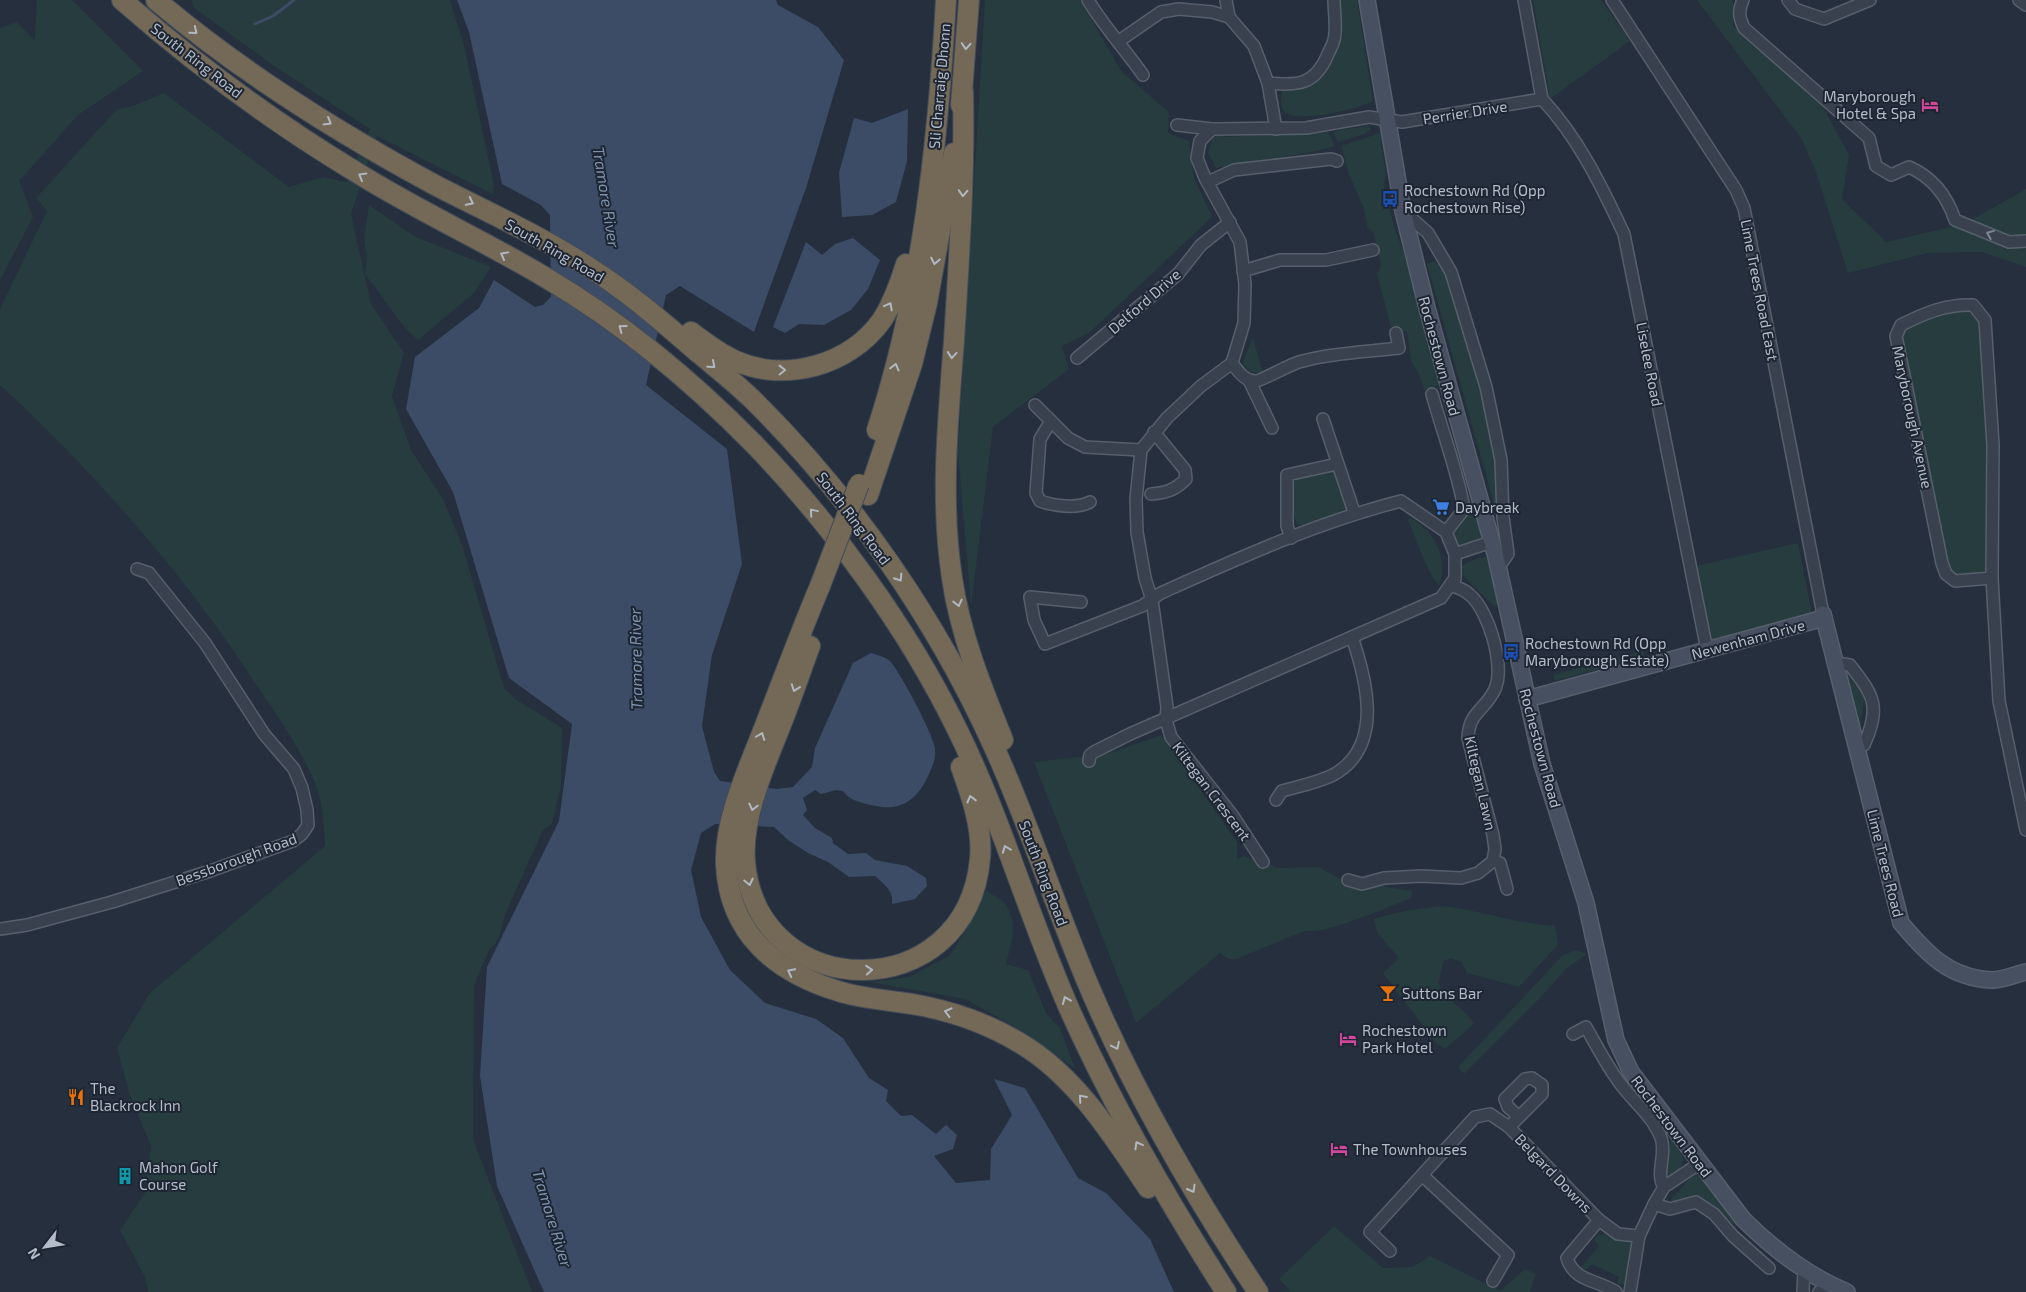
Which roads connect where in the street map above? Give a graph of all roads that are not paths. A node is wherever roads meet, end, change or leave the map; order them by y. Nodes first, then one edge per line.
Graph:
1 (122, 0) edge
2 (156, 0) edge
3 (946, 0) edge
4 (969, 0) edge
5 (1088, 0) edge
6 (1226, 0) edge
7 (1334, 0) edge
8 (1367, 0) edge
9 (1524, 0) edge
10 (1612, 0) edge
11 (1743, 0) edge
12 (1788, 0) edge
13 (1870, 0) edge
14 (2019, 0) edge
15 (2026, 5) edge
16 (1229, 17) junction
17 (1119, 41) junction
18 (1143, 75) dead end
19 (1268, 83) junction
20 (963, 92) junction
21 (1542, 99) junction
22 (1387, 121) junction
23 (1177, 125) dead end
24 (1212, 129) junction
25 (1276, 129) junction
26 (1337, 161) dead end
27 (930, 173) junction
28 (1208, 182) junction
29 (1403, 211) junction
30 (1230, 222) junction
31 (2026, 241) edge
32 (1373, 250) dead end
33 (1243, 270) junction
34 (662, 316) junction
35 (1396, 333) dead end
36 (1077, 358) dead end
37 (1232, 363) junction
38 (1250, 380) junction
39 (1432, 394) dead end
40 (1035, 405) dead end
41 (1323, 420) dead end
42 (1051, 422) junction
43 (1272, 428) dead end
44 (1154, 432) junction
45 (1141, 450) junction
46 (1337, 464) junction
47 (863, 490) junction
48 (1151, 494) dead end
49 (1090, 502) dead end
50 (1354, 512) junction
51 (1446, 532) junction
52 (1291, 538) junction
53 (1492, 542) junction
54 (1455, 554) junction
55 (1498, 568) junction
56 (137, 569) dead end
57 (1455, 578) junction
58 (1992, 578) junction
59 (1152, 600) junction
60 (1081, 602) dead end
61 (1823, 616) junction
62 (895, 621) junction
63 (1352, 636) junction
64 (1708, 650) junction
65 (1836, 663) junction
66 (1528, 699) junction
67 (1166, 720) junction
68 (1857, 747) junction
69 (1089, 761) dead end
70 (1276, 800) dead end
71 (2026, 830) edge
72 (738, 834) junction
73 (1493, 861) junction
74 (1263, 862) dead end
75 (1348, 880) dead end
76 (1507, 889) dead end
77 (0, 929) edge
78 (2026, 972) edge
79 (1088, 986) junction
80 (1573, 1034) dead end
81 (1518, 1116) dead end
82 (1509, 1127) junction
83 (1700, 1163) junction
84 (1423, 1176) junction
85 (1664, 1187) junction
86 (1654, 1204) junction
87 (1599, 1220) junction
88 (1639, 1236) junction
89 (1390, 1251) dead end
90 (1769, 1268) dead end
91 (1804, 1268) junction
92 (1493, 1280) dead end
93 (1824, 1288) edge
94 (1226, 1292) edge
95 (1258, 1292) edge
96 (1616, 1292) edge
97 (1632, 1292) edge
98 (1803, 1292) edge
99 (1847, 1292) edge

62 -> 1 highway, South Ring Road
2 -> 34 highway, South Ring Road
3 - 27 highway, Sli Charraig Dhonn
4 -> 20 highway, Sli Charraig Dhonn
5 - 17 street
6 - 16 street
7 - 19 street
8 - 22 main road, Rochestown Road
9 - 21 street
10 - 61 street, Lime Trees Road East
31 -> 11 street
12 - 13 street
14 - 15 street
16 - 17 street
16 - 19 street
17 - 18 street
19 - 25 street
20 -> 47 highway
20 -> 79 highway
21 - 22 street, Perrier Drive
21 - 64 street, Liselee Road
22 - 25 street, Perrier Drive
22 - 29 main road, Rochestown Road
23 - 24 street, Perrier Drive
24 - 25 street, Perrier Drive
24 - 28 street
26 - 28 street
34 -> 27 highway
47 -> 27 highway
28 - 30 street
29 - 53 main road, Rochestown Road
29 - 55 street
30 - 33 street
30 - 36 street, Delford Drive
32 - 33 street
33 - 37 street
34 -> 79 highway, South Ring Road
35 - 38 street
37 - 38 street
37 - 44 street
38 - 43 street
39 - 51 street
40 - 42 street
41 - 46 street
42 - 45 street
42 - 49 street
44 - 45 street
44 - 48 street
45 - 59 street
46 - 50 street
46 - 52 street
47 - 72 highway, bridge
50 - 51 street
50 - 52 street
51 - 54 street
52 - 59 street
53 - 54 street
53 - 55 main road, Rochestown Road
54 - 57 street
55 - 66 main road, Rochestown Road
56 - 77 street, Bessborough Road
57 - 63 street
57 - 73 street, Kiltegan Lawn
58 - 58 street, Maryborough Avenue
58 - 71 street, Maryborough Avenue
59 - 60 street
59 - 67 street, Kiltegan Crescent
61 - 64 main road, Newenham Drive
61 - 65 main road, Lime Trees Road
72 -> 62 highway
94 -> 62 highway, South Ring Road
63 - 67 street
63 - 70 street
64 - 66 main road, Newenham Drive
65 - 68 main road, Lime Trees Road
65 - 68 street
66 - 83 main road, Rochestown Road
67 - 69 street
67 - 74 street, Kiltegan Crescent
68 - 78 main road, Lime Trees Road
94 -> 72 highway
73 - 75 street
73 - 76 street
79 -> 95 highway, South Ring Road
80 - 85 street
81 - 82 street, Belgard Downs
82 - 84 street, Belgard Downs
82 - 87 street, Belgard Downs
83 - 85 street
83 - 91 main road, Rochestown Road
84 - 89 street, Belgard Downs
84 - 92 street
85 - 86 street
86 - 88 street
86 - 90 street
87 - 88 street, Belgard Downs
87 - 96 street, Belgard Downs
88 - 97 street
91 - 93 main road, Rochestown Road
91 - 98 street
93 - 99 main road, Rochestown Road

